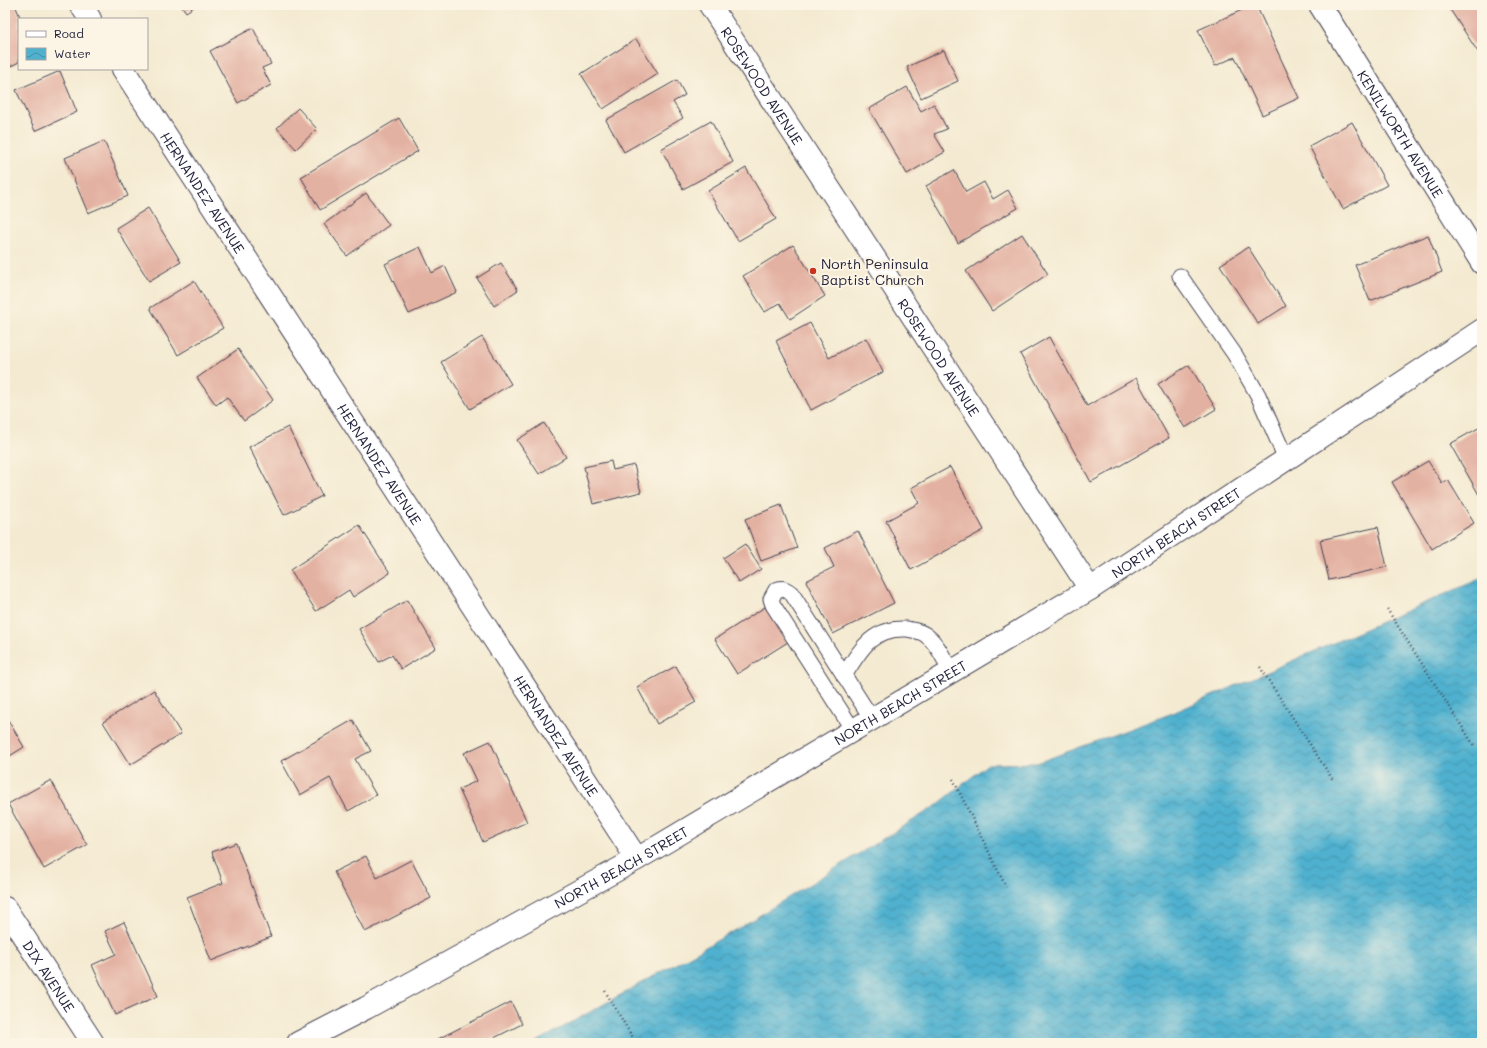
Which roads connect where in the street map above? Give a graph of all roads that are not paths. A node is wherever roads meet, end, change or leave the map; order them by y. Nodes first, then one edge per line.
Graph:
1 (81, 5) edge
2 (710, 5) edge
3 (1320, 5) edge
4 (89, 18) edge
5 (124, 70) edge
6 (1482, 263) edge
7 (1180, 276) dead end
8 (1482, 330) edge
9 (1286, 459) junction
10 (1090, 589) junction
11 (951, 671) junction
12 (844, 676) junction
13 (872, 719) junction
14 (853, 730) junction
15 (637, 859) junction
16 (5, 908) edge
17 (93, 1043) edge
18 (298, 1043) edge

1 - 4 street
2 - 10 street, ROSEWOOD AVENUE
3 - 6 street, KENILWORTH AVENUE
5 - 15 street, HERNANDEZ AVENUE
7 - 9 lane
8 - 9 street, NORTH BEACH STREET
9 - 10 street, NORTH BEACH STREET
10 - 11 street, NORTH BEACH STREET
11 - 12 lane
11 - 13 street, NORTH BEACH STREET
12 - 13 lane
12 - 14 lane
13 - 14 street, NORTH BEACH STREET
14 - 15 street, NORTH BEACH STREET
15 - 18 street, NORTH BEACH STREET
16 - 17 street, DIX AVENUE

